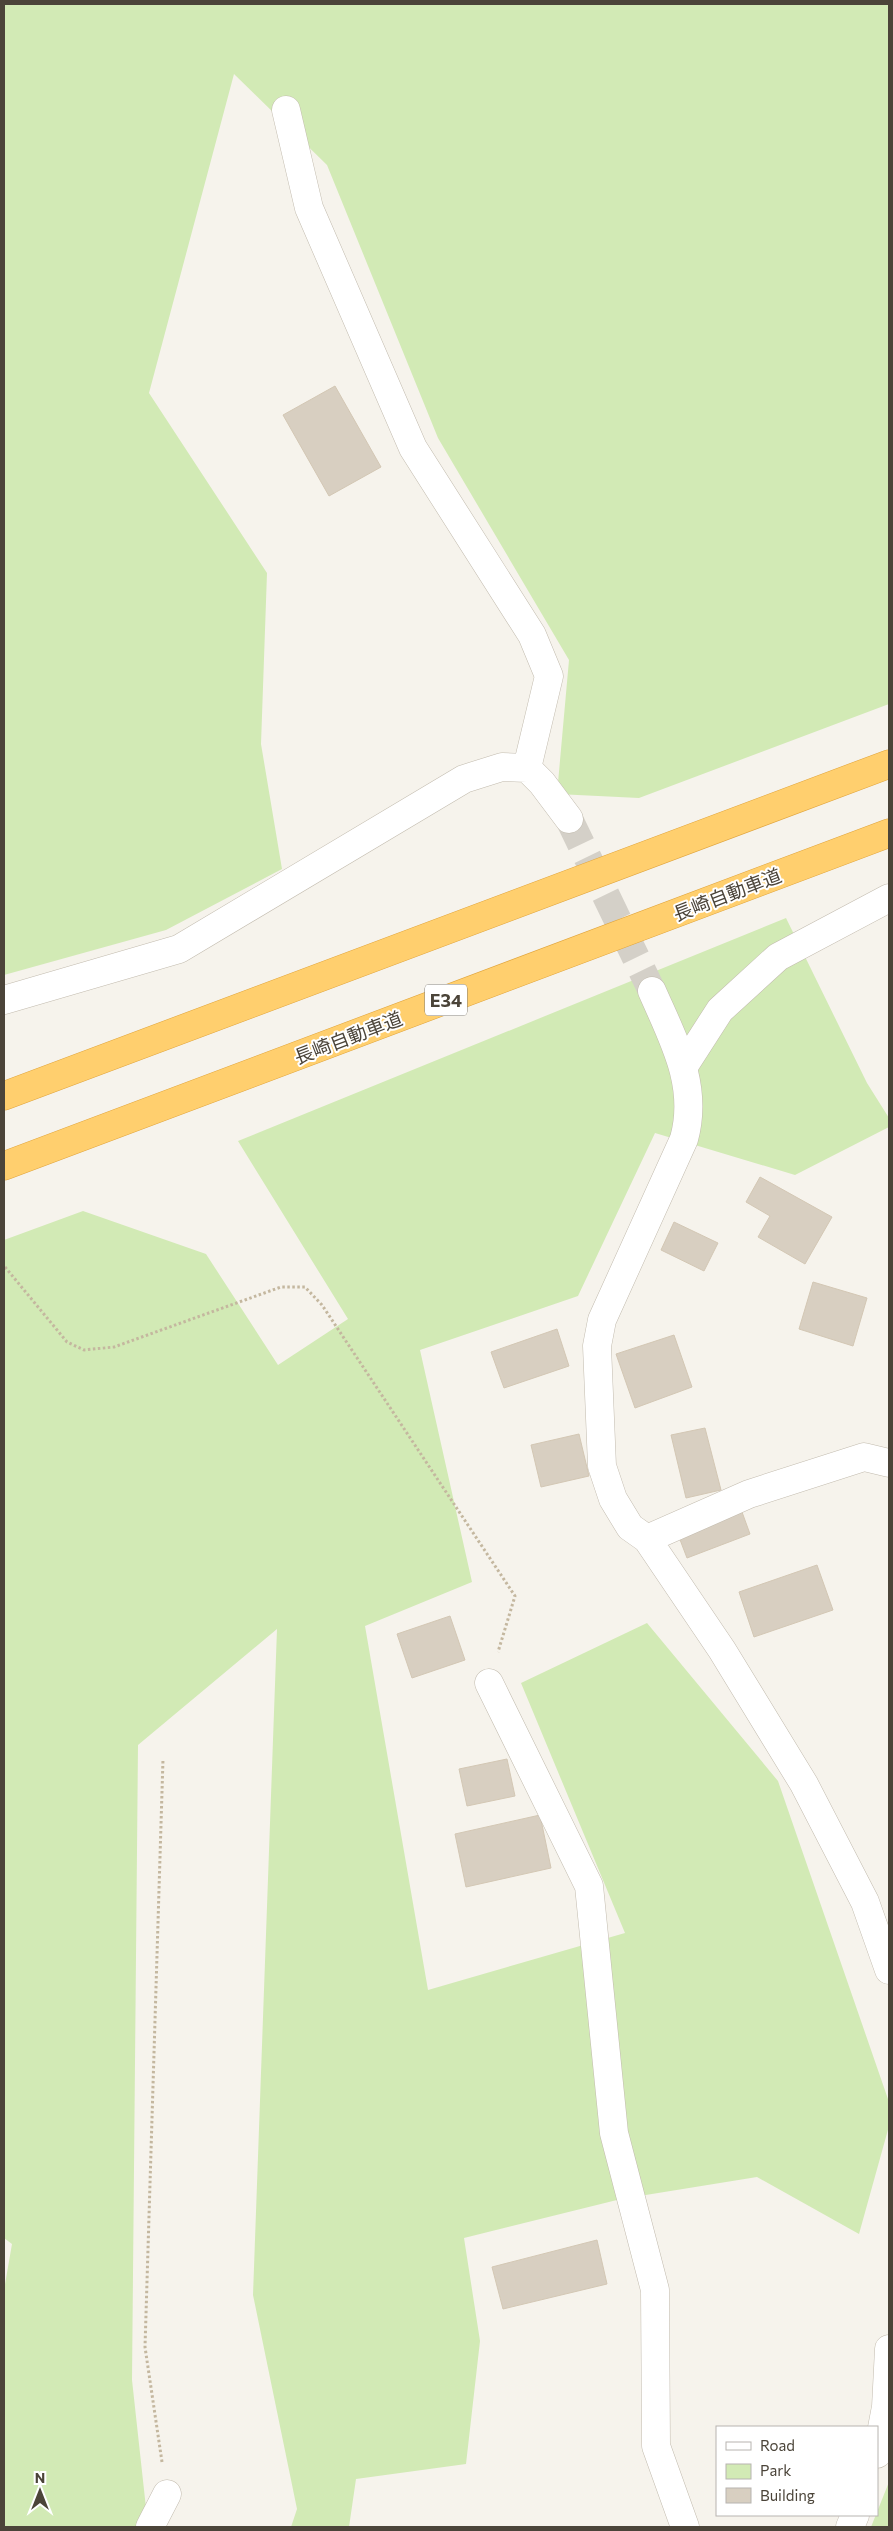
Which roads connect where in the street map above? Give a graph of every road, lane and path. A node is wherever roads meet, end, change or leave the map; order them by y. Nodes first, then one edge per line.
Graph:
1 (286, 110) dead end
2 (889, 764) edge
3 (528, 768) junction
4 (569, 820) tunnel mouth
5 (889, 833) edge
6 (889, 898) edge
7 (652, 991) tunnel mouth
8 (4, 1000) edge
9 (684, 1066) junction
10 (4, 1096) edge
11 (4, 1166) edge
12 (5, 1267) dead end
13 (889, 1463) edge
14 (647, 1539) junction
15 (489, 1683) joint
16 (163, 1759) dead end
17 (889, 1970) edge
18 (889, 2349) edge
19 (878, 2449) edge
20 (167, 2494) joint
21 (150, 2527) edge
22 (685, 2527) edge

1 - 3 street
2 - 10 highway
3 - 4 street
3 - 8 street
5 - 11 highway, 長崎自動車道 / E34
6 - 9 street
7 - 9 street
9 - 14 street
12 - 15 path
13 - 14 street
14 - 17 street
15 - 22 street
16 - 20 path
18 - 19 street
20 - 21 street

